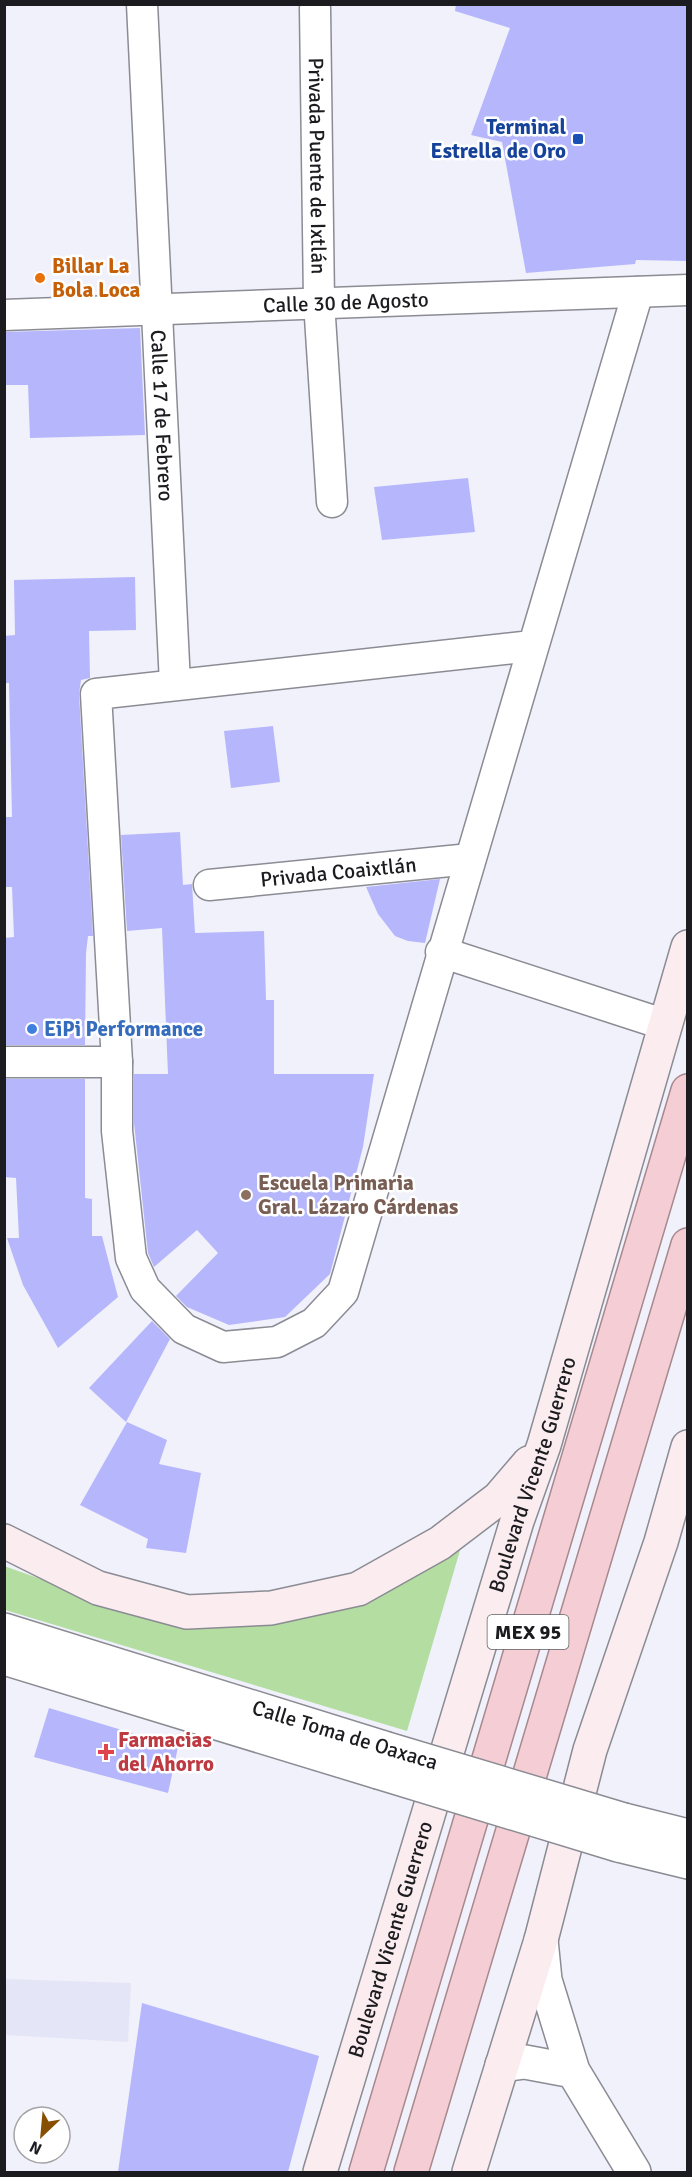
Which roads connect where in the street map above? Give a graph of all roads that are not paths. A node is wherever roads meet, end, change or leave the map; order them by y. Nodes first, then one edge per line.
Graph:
1 (142, 4) edge
2 (315, 8) dead end
3 (687, 290) edge
4 (638, 292) junction
5 (320, 302) junction
6 (155, 308) junction
7 (4, 315) edge
8 (332, 502) dead end
9 (532, 646) junction
10 (175, 684) junction
11 (470, 859) junction
12 (209, 885) dead end
13 (687, 946) edge
14 (441, 952) junction
15 (666, 1025) junction
16 (4, 1062) edge
17 (117, 1062) junction
18 (687, 1091) edge
19 (687, 1245) edge
20 (544, 1445) junction
21 (687, 1447) edge
22 (687, 1499) edge
23 (661, 1542) junction
24 (8, 1546) edge
25 (4, 1630) edge
26 (4, 1658) edge
27 (381, 1760) junction
28 (621, 1832) junction
29 (687, 1836) edge
30 (687, 1862) edge
31 (541, 1940) junction
32 (501, 2065) junction
33 (573, 2072) junction
34 (320, 2172) edge
35 (366, 2172) edge
36 (411, 2172) edge
37 (469, 2172) edge
38 (634, 2172) edge

1 - 6 street, Calle 17 de Febrero
2 - 5 street, Privada Puente de Ixtlán
3 - 4 street, Calle 30 de Agosto
4 - 5 street, Calle 30 de Agosto
4 - 9 street
5 - 6 street, Calle 30 de Agosto
5 - 8 street, Privada Puente de Ixtlán
6 - 7 street, Calle 30 de Agosto
6 - 10 street, Calle 17 de Febrero
9 - 10 street
9 - 11 street
10 - 17 street
11 - 12 street, Privada Coaixtlán
11 - 14 street
13 - 15 main road, Boulevard Vicente Guerrero
14 - 15 street
14 - 17 street
15 - 20 main road, Boulevard Vicente Guerrero
16 - 17 street
18 - 35 highway, Boulevard Vicente Guerrero / MEX 95
19 - 36 highway, MEX 95
20 - 24 main road
20 - 34 main road, Boulevard Vicente Guerrero
21 - 23 main road
22 - 23 street
23 - 31 main road
25 - 27 street, Calle Toma de Oaxaca
26 - 27 street, Calle Toma de Oaxaca
27 - 28 street, Calle Toma de Oaxaca, bridge
28 - 29 street, Calle Toma de Oaxaca
28 - 30 street, Calle Toma de Oaxaca
31 - 32 main road
31 - 33 street
32 - 33 street
32 - 37 main road
33 - 38 street

